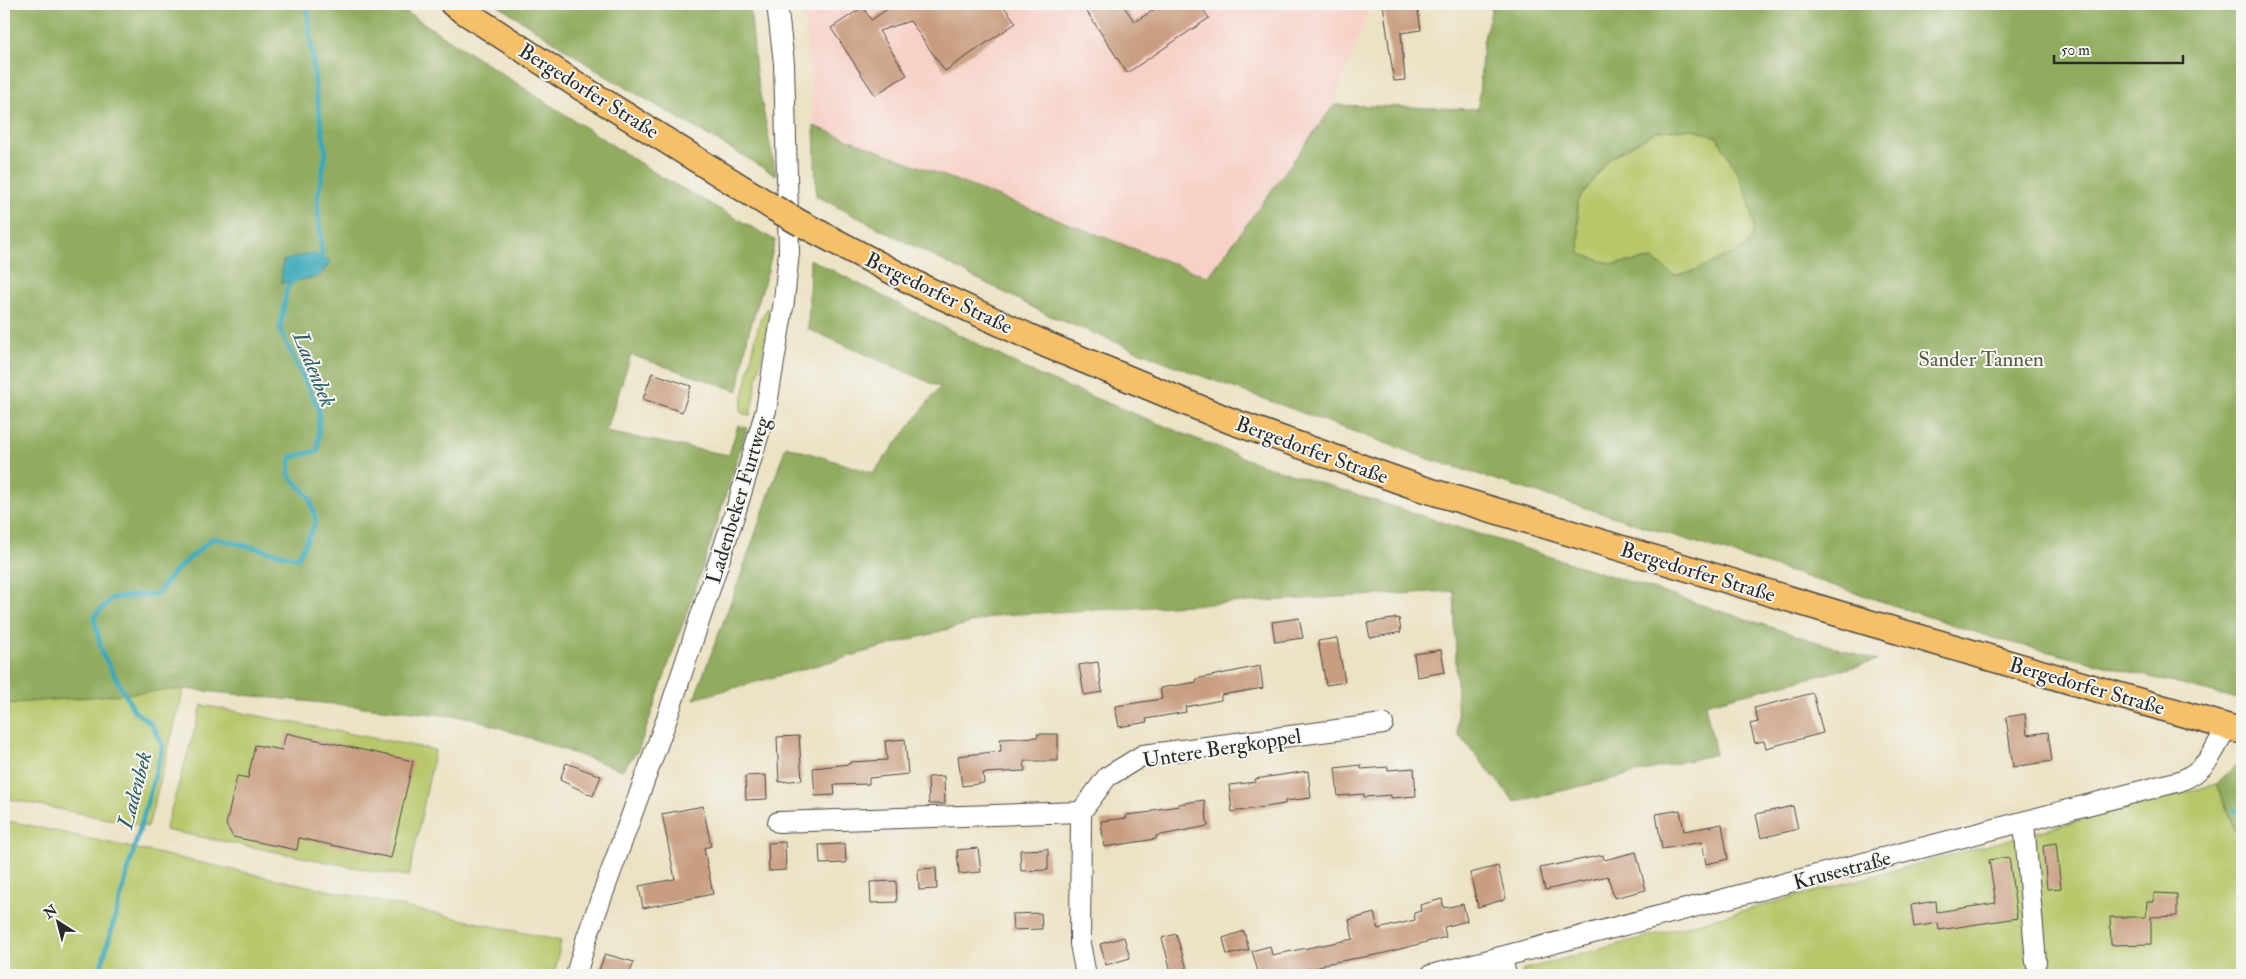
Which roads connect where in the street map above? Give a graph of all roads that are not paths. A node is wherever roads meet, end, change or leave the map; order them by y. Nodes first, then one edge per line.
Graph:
1 (453, 4) edge
2 (777, 4) edge
3 (788, 215) junction
4 (1384, 724) dead end
5 (2235, 729) edge
6 (1081, 812) junction
7 (778, 822) dead end
8 (2024, 822) junction
9 (2036, 962) dead end
10 (1504, 967) edge
11 (576, 975) edge
12 (1086, 975) edge
13 (1431, 975) edge

1 - 3 main road, Bergedorfer Straße
2 - 3 street, Ladenbeker Furtweg
3 - 5 main road, Bergedorfer Straße
3 - 11 street, Ladenbeker Furtweg
4 - 6 street, Untere Bergkoppel
5 - 8 street, Krusestraße
6 - 7 street
6 - 12 street
8 - 9 street
8 - 10 street, Krusestraße
10 - 13 street, Krusestraße

